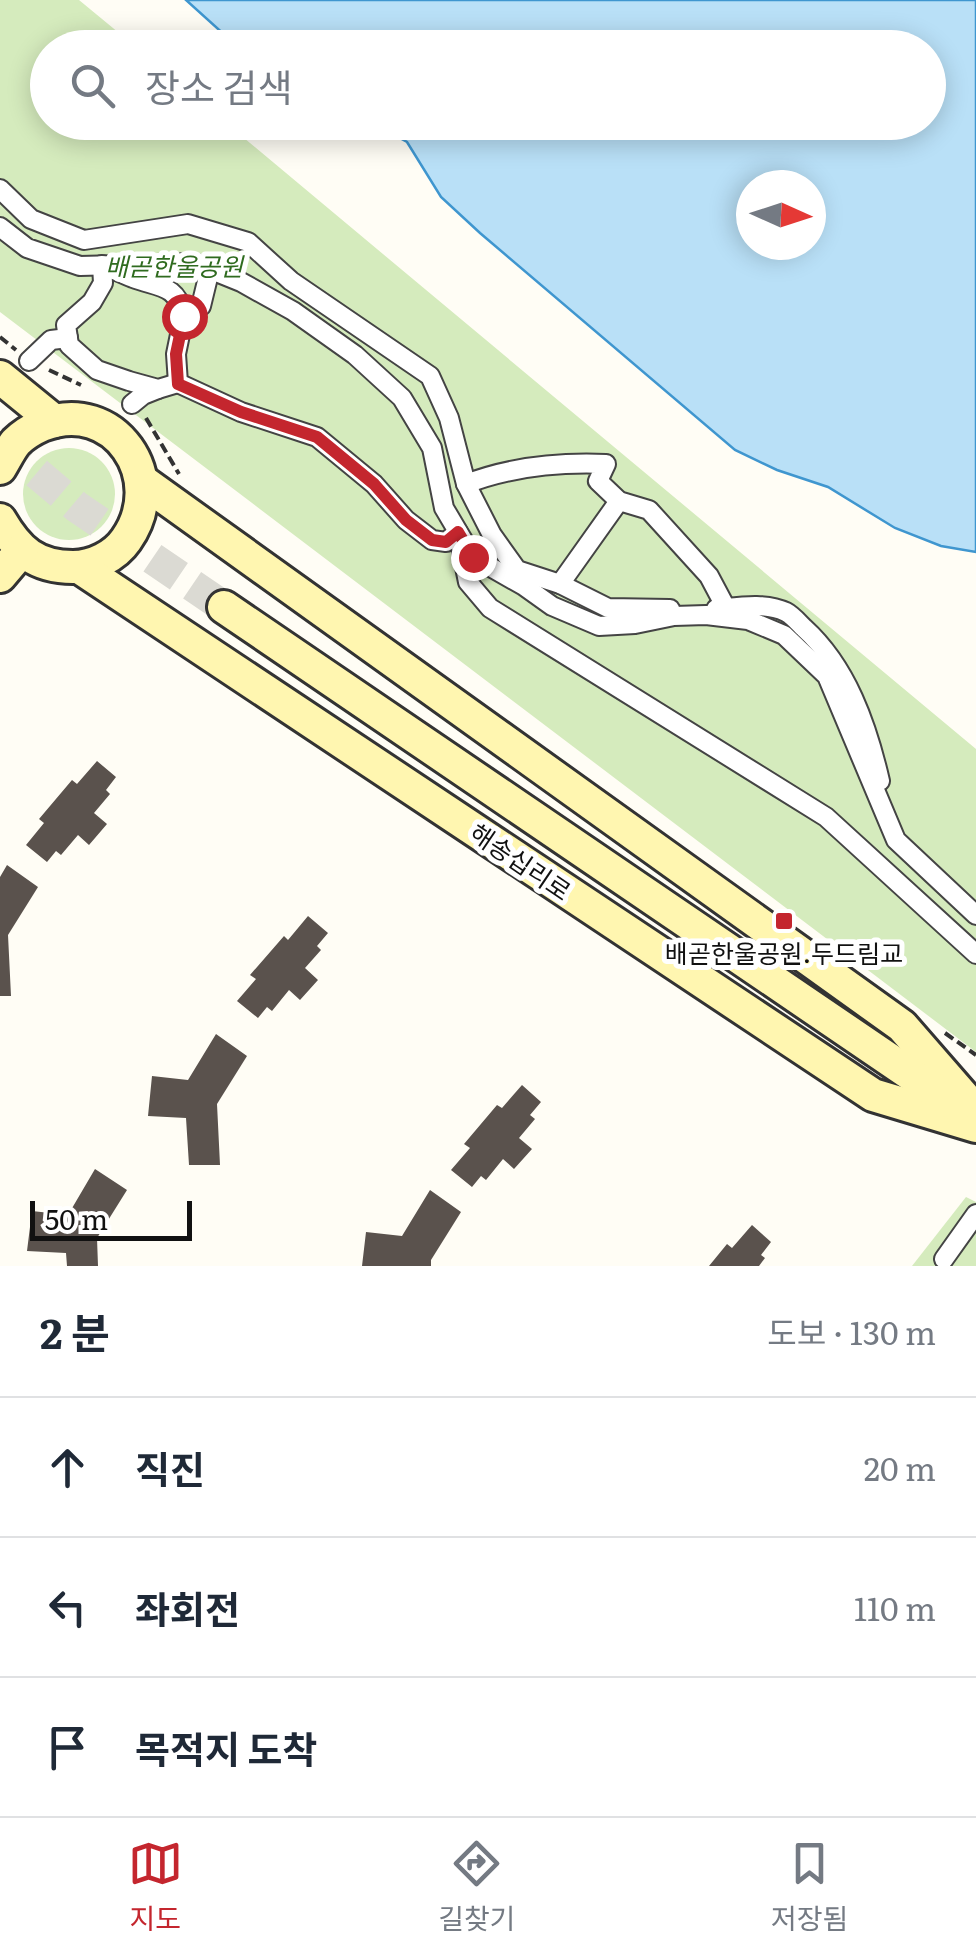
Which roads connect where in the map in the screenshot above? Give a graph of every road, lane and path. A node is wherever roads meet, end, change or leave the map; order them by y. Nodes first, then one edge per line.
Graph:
1 (0, 189) edge
2 (0, 226) edge
3 (102, 264) junction
4 (210, 270) junction
5 (184, 316) junction
6 (68, 338) junction
7 (30, 361) dead end
8 (0, 377) edge
9 (178, 384) junction
10 (158, 389) junction
11 (132, 404) dead end
12 (54, 420) junction
13 (0, 468) edge
14 (142, 481) junction
15 (466, 484) junction
16 (619, 502) junction
17 (0, 520) edge
18 (458, 532) junction
19 (22, 550) junction
20 (80, 568) junction
21 (0, 576) edge
22 (560, 584) junction
23 (224, 606) tunnel mouth
24 (726, 608) junction
25 (891, 828) junction
26 (976, 915) edge
27 (976, 954) edge
28 (976, 1111) edge
29 (976, 1122) edge
30 (976, 1214) edge
31 (944, 1259) dead end

1 - 15 street
2 - 3 street
3 - 4 street
3 - 5 street
3 - 6 street
4 - 5 street
4 - 18 street
5 - 9 street
6 - 7 street
6 - 10 street
8 - 12 main road
9 - 10 street
9 - 18 street
10 - 11 street
12 - 13 main road
12 - 14 main road
14 - 20 main road
14 - 28 main road
15 - 16 street
15 - 22 street
16 - 22 street
16 - 24 street
17 - 19 main road
18 - 25 street
18 - 27 street
19 - 20 main road, 해송십리로
19 - 21 main road
20 - 29 main road, 해송십리로
22 - 24 street
23 - 29 main road, 해송십리로
24 - 25 street
25 - 26 street
30 - 31 street

